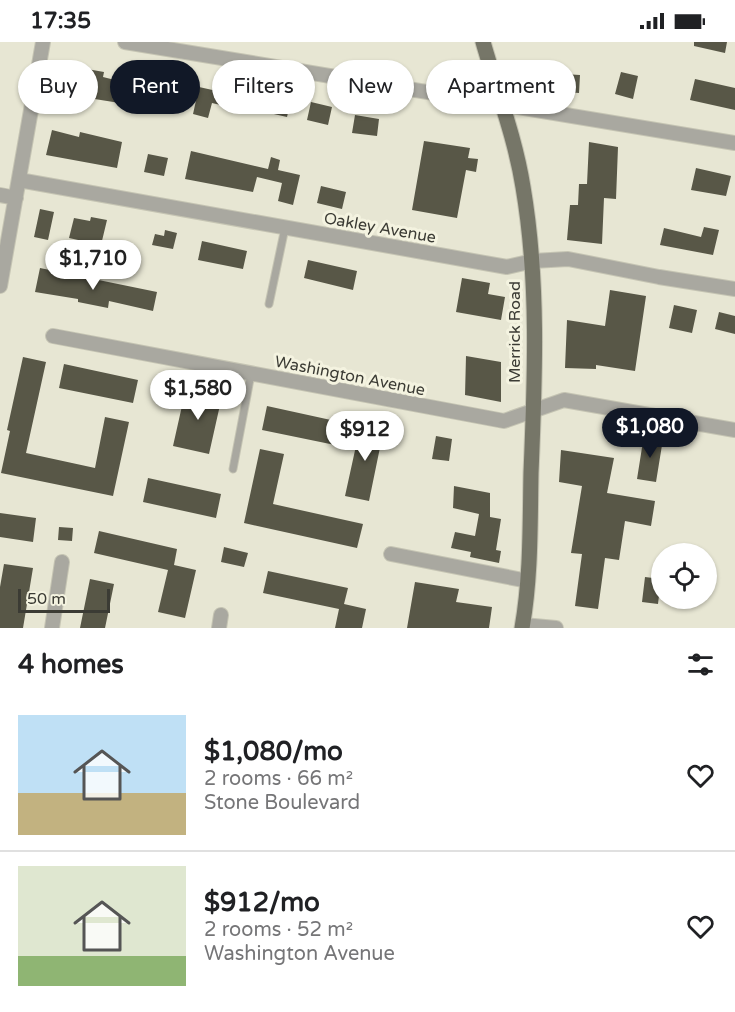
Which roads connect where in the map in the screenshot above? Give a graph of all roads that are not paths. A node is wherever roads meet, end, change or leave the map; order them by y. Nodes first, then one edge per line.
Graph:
1 (43, 42) edge
2 (124, 42) edge
3 (483, 42) edge
4 (489, 60) edge
5 (426, 92) edge
6 (506, 114) edge
7 (559, 114) edge
8 (735, 143) edge
9 (19, 180) junction
10 (0, 195) edge
11 (16, 198) junction
12 (285, 228) junction
13 (533, 261) junction
14 (0, 286) edge
15 (735, 289) edge
16 (269, 304) dead end
17 (53, 336) dead end
18 (250, 374) junction
19 (534, 411) junction
20 (735, 430) edge
21 (233, 469) dead end
22 (391, 554) dead end
23 (62, 562) dead end
24 (528, 581) junction
25 (522, 626) edge
26 (52, 628) edge
27 (556, 628) edge

1 - 9 street
2 - 5 street
3 - 4 main road, Merrick Road
6 - 13 main road, Merrick Road
7 - 8 street
9 - 11 street
9 - 12 street, Oakley Avenue
10 - 11 street
11 - 14 street
12 - 13 street, Oakley Avenue
12 - 16 lane
13 - 15 street, Oakley Avenue
13 - 19 main road, Merrick Road
17 - 18 street, Washington Avenue
18 - 19 street, Washington Avenue
18 - 21 lane
19 - 20 street, Washington Avenue
19 - 24 main road, Merrick Road
22 - 24 street
23 - 26 street
24 - 25 main road, Merrick Road
25 - 27 street

